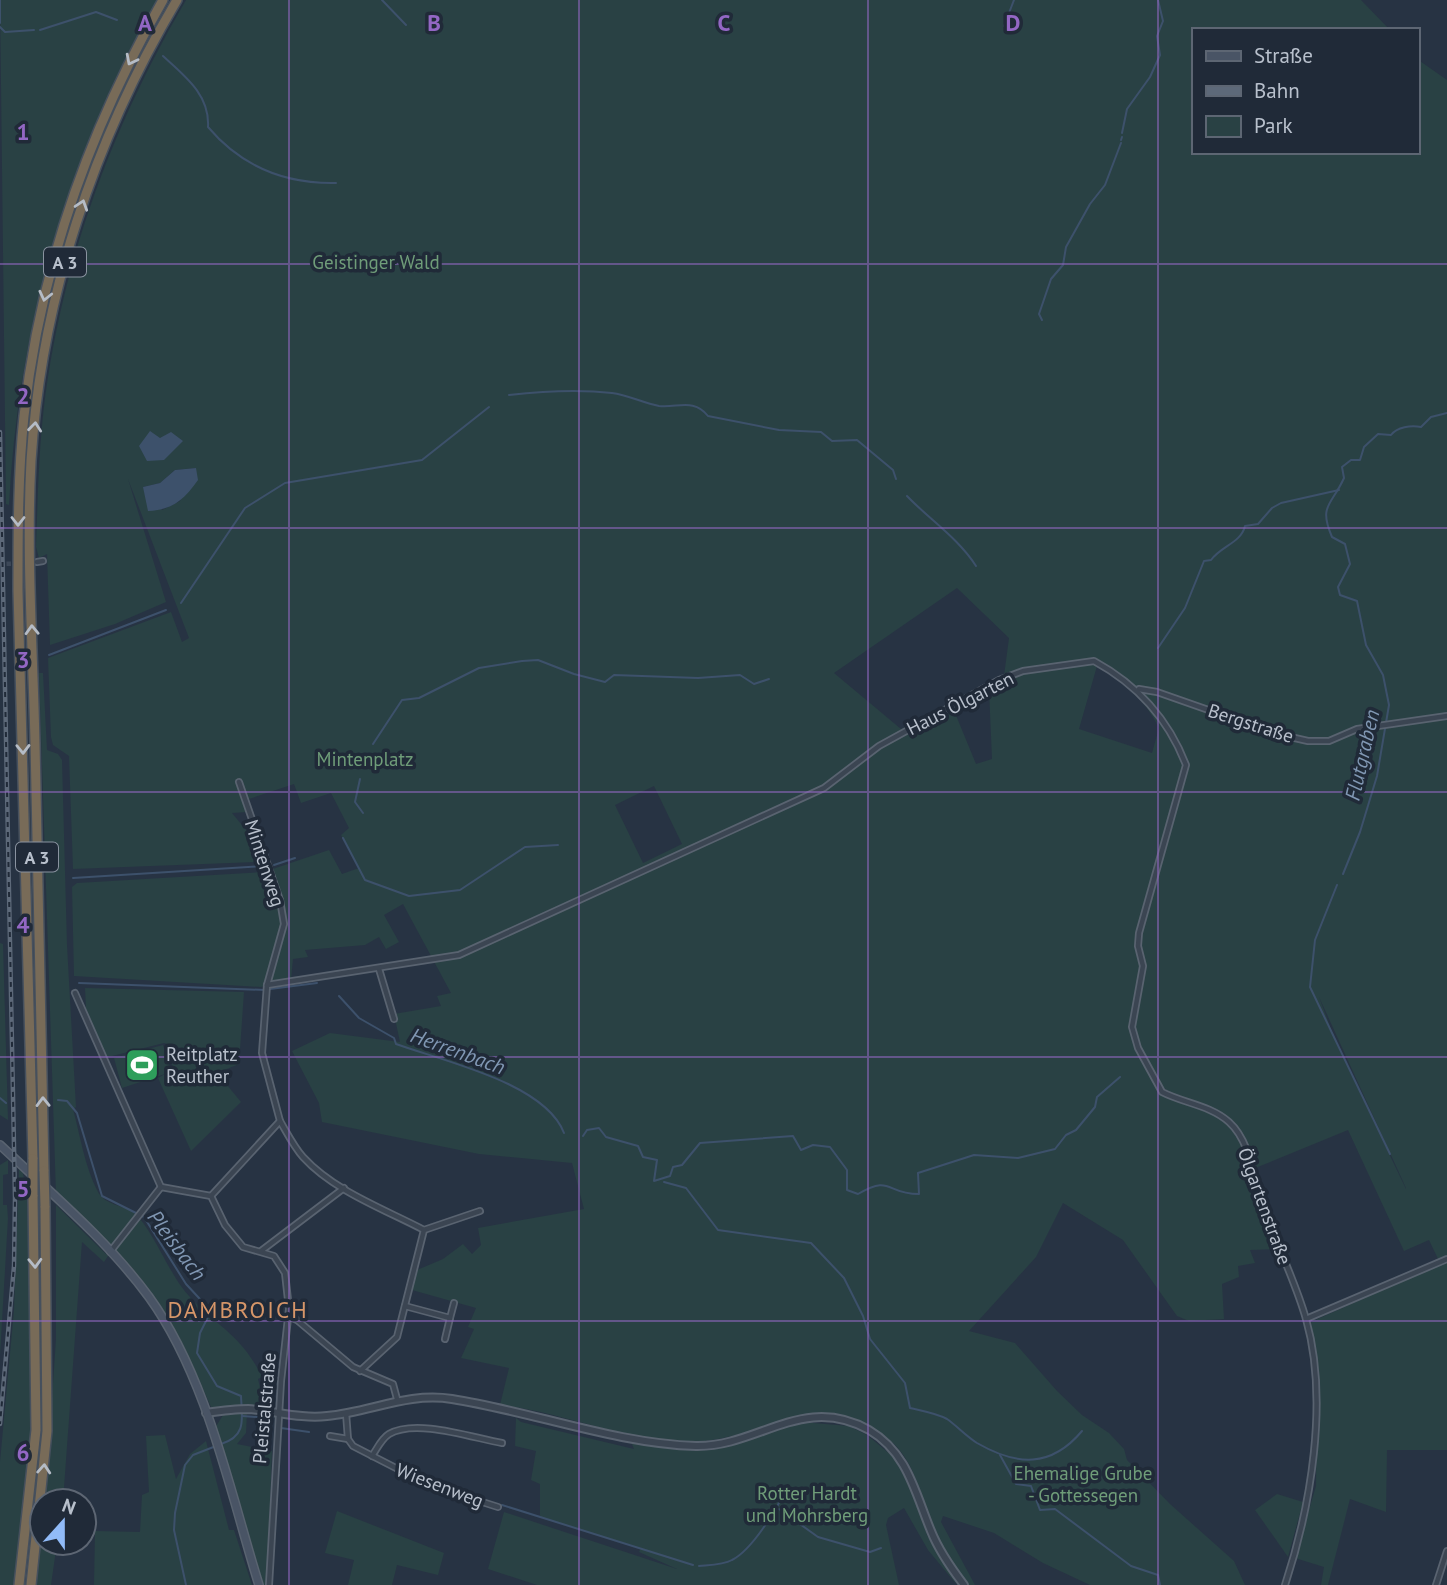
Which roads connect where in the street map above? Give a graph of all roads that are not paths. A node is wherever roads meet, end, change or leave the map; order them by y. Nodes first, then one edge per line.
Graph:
1 (163, 0) edge
2 (177, 0) edge
3 (1138, 689) junction
4 (1447, 716) edge
5 (239, 782) dead end
6 (379, 969) junction
7 (267, 985) junction
8 (75, 993) dead end
9 (394, 1018) dead end
10 (280, 1121) junction
11 (0, 1145) edge
12 (161, 1187) junction
13 (344, 1188) junction
14 (211, 1196) junction
15 (480, 1211) dead end
16 (424, 1230) junction
17 (261, 1251) junction
18 (110, 1252) junction
19 (1447, 1259) edge
20 (454, 1303) dead end
21 (405, 1306) junction
22 (288, 1316) junction
23 (450, 1318) junction
24 (1306, 1319) junction
25 (445, 1339) dead end
26 (360, 1371) junction
27 (397, 1399) junction
28 (206, 1413) junction
29 (279, 1413) junction
30 (346, 1413) junction
31 (330, 1436) dead end
32 (348, 1439) junction
33 (502, 1443) dead end
34 (372, 1456) junction
35 (498, 1507) dead end
36 (1447, 1550) edge
37 (19, 1585) edge
38 (31, 1585) edge
39 (259, 1585) edge
40 (269, 1585) edge
41 (964, 1585) edge
42 (1285, 1585) edge
43 (1436, 1585) edge

1 -> 37 highway, A 3, bridge
38 -> 2 highway, A 3, bridge
3 - 4 street, Bergstraße
3 - 6 street, Haus Ölgarten
3 - 24 street, Ölgartenstraße
5 - 7 street, Mintenweg
6 - 7 street, Haus Ölgarten
6 - 9 street
7 - 10 street, Mintenweg
8 - 12 street
10 - 13 street, Mintenweg
10 - 14 street
11 - 18 main road
12 - 14 street
12 - 18 street
13 - 16 street, Mintenweg
13 - 17 street
14 - 17 street, Pleistalstraße
15 - 16 street
16 - 21 street
17 - 22 street, Pleistalstraße
18 - 28 main road
19 - 24 street
20 - 23 street
21 - 23 street
21 - 26 street
22 - 26 street
22 - 29 street, Pleistalstraße
23 - 25 street
24 - 42 street, Ölgartenstraße
26 - 27 street
27 - 30 street
27 - 41 street
28 - 29 street
28 - 39 main road
29 - 30 street
29 - 40 street, Pleistalstraße
30 - 32 street
31 - 32 street, Wiesenweg
32 - 34 street, Wiesenweg
33 - 34 street
34 - 35 street, Wiesenweg
36 - 43 street

